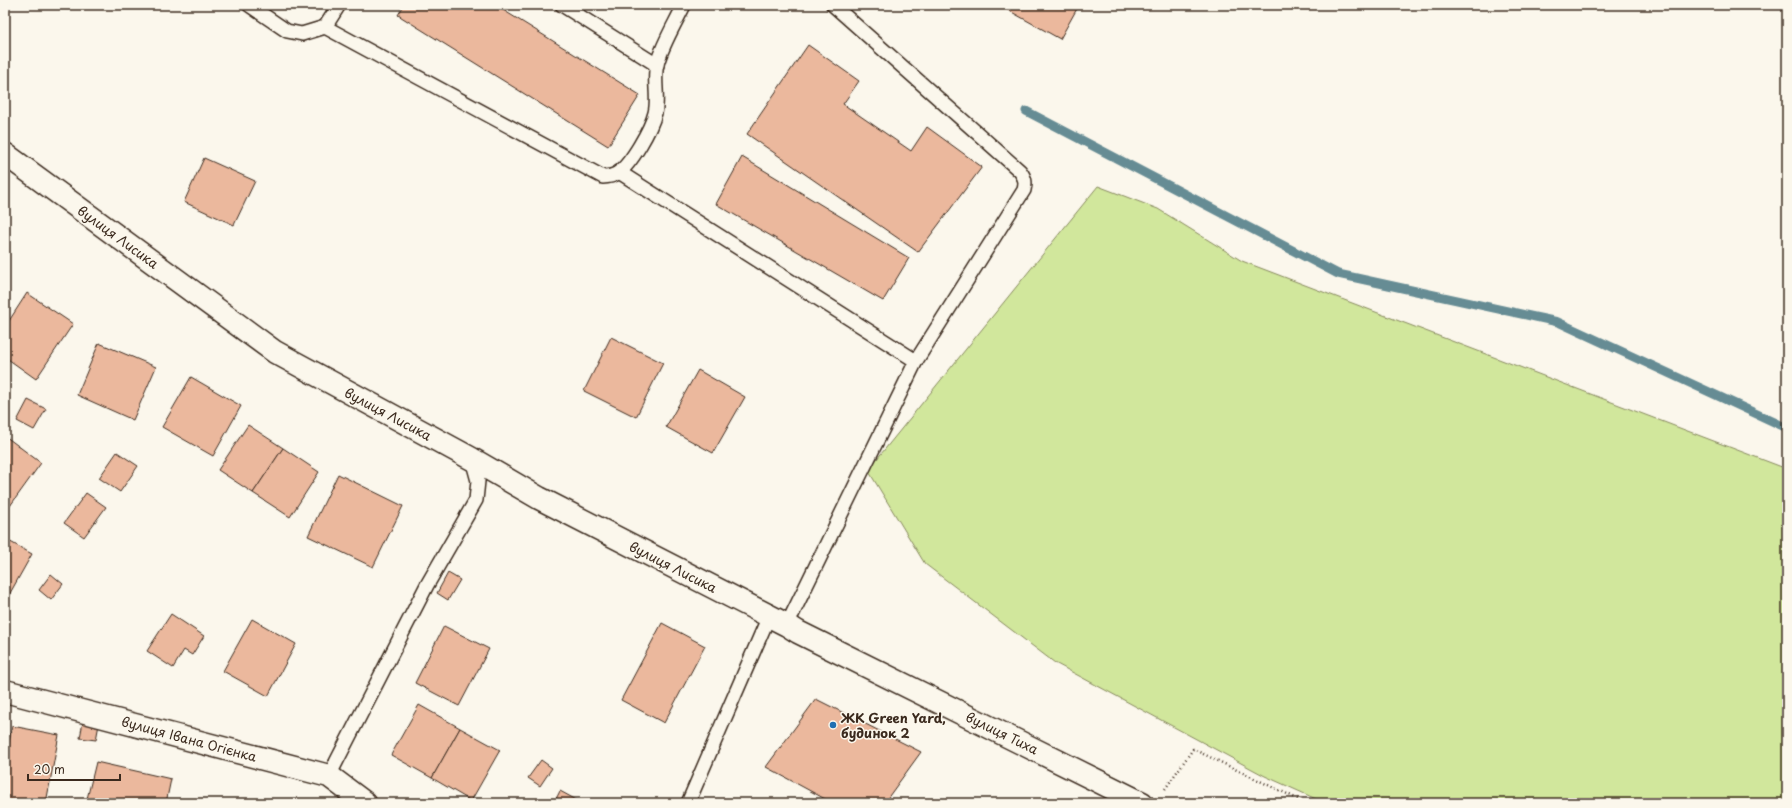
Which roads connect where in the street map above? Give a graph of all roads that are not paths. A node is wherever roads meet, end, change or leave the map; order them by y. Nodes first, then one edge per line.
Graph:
1 (249, 5) edge
2 (339, 5) edge
3 (562, 5) edge
4 (833, 5) edge
5 (681, 6) edge
6 (325, 27) junction
7 (657, 65) junction
8 (5, 154) edge
9 (619, 172) junction
10 (916, 361) junction
11 (472, 459) junction
12 (785, 624) junction
13 (5, 691) edge
14 (330, 776) junction
15 (365, 803) edge
16 (688, 803) edge
17 (1142, 803) edge

1 - 6 lane
2 - 6 lane
3 - 7 lane
4 - 10 lane
5 - 7 lane
6 - 9 lane
7 - 9 lane
8 - 11 street, вулиця Лисика
9 - 10 lane
10 - 12 lane
11 - 12 street, вулиця Лисика
11 - 14 lane
12 - 16 lane
12 - 17 street, вулиця Тиха
13 - 14 street, вулиця Івана Огієнка
14 - 15 street, вулиця Івана Огієнка

